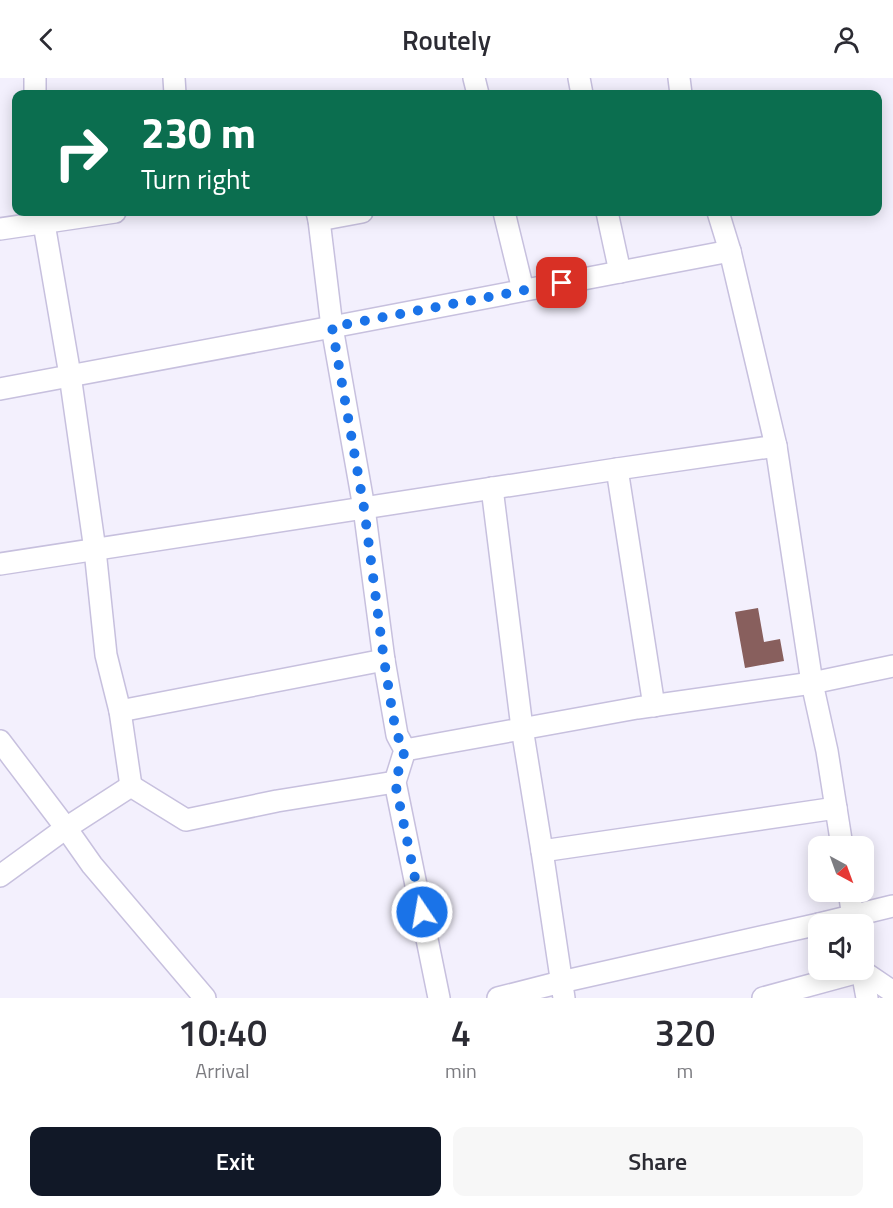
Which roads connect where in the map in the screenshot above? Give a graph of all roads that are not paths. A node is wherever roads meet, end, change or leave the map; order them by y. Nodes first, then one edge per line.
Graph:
1 (318, 216) edge
2 (505, 216) edge
3 (608, 216) edge
4 (718, 216) edge
5 (43, 217) edge
6 (0, 229) edge
7 (730, 251) junction
8 (620, 272) junction
9 (523, 290) junction
10 (332, 327) junction
11 (70, 375) junction
12 (0, 388) edge
13 (776, 446) junction
14 (617, 469) junction
15 (492, 488) junction
16 (364, 508) junction
17 (94, 550) junction
18 (0, 564) edge
19 (384, 660) junction
20 (893, 666) edge
21 (812, 683) junction
22 (654, 706) junction
23 (120, 711) junction
24 (522, 728) junction
25 (0, 741) edge
26 (405, 750) junction
27 (395, 782) junction
28 (131, 786) junction
29 (836, 808) junction
30 (66, 828) junction
31 (840, 836) edge
32 (542, 851) junction
33 (0, 876) edge
34 (893, 906) edge
35 (870, 914) edge
36 (808, 927) edge
37 (874, 979) edge
38 (827, 980) edge
39 (864, 980) edge
40 (562, 990) edge
41 (893, 992) edge
42 (205, 998) edge
43 (439, 998) edge
44 (498, 998) edge
45 (763, 998) edge
46 (867, 998) edge

1 - 10 street
2 - 9 street
3 - 8 street
4 - 7 street
5 - 6 street
5 - 11 street
7 - 8 street
7 - 13 street
8 - 9 street
9 - 10 street
10 - 11 street
10 - 16 street
11 - 12 street
11 - 17 street
13 - 14 street
13 - 21 street
14 - 15 street
14 - 22 street
15 - 16 street
15 - 24 street
16 - 17 street
16 - 19 street
17 - 18 street
17 - 23 street
19 - 23 street
19 - 26 street
20 - 21 street
21 - 22 street
21 - 29 street
22 - 24 street
23 - 28 street
24 - 26 street
24 - 32 street
25 - 30 street
26 - 27 street
27 - 28 street
27 - 43 street
28 - 30 street
29 - 31 street
29 - 32 street
30 - 33 street
30 - 42 street
32 - 40 street
34 - 35 street
36 - 40 street
37 - 41 street
38 - 45 street
39 - 46 street
40 - 44 street

